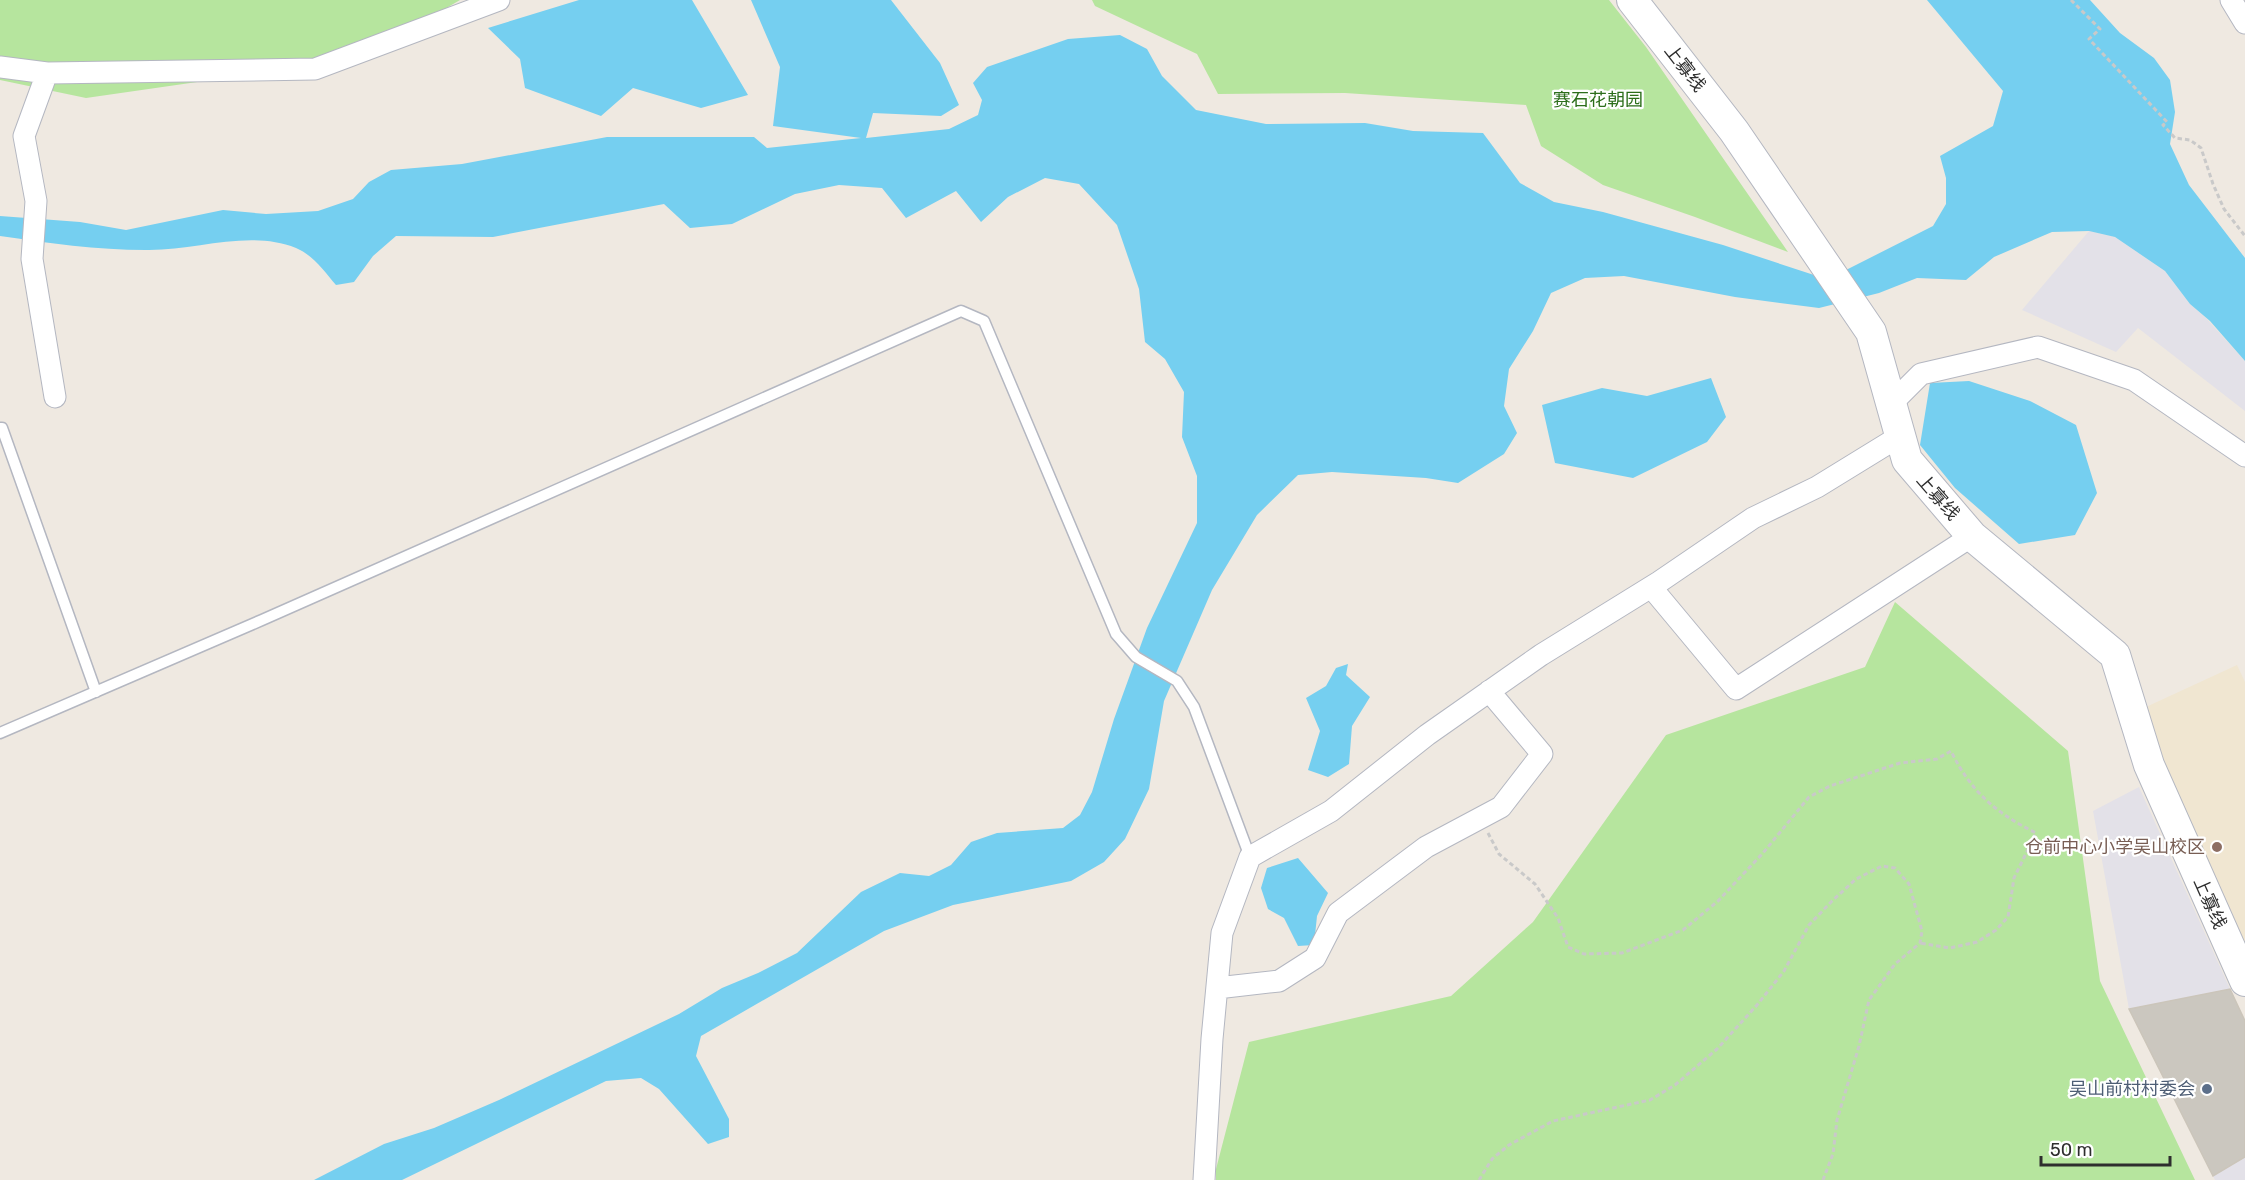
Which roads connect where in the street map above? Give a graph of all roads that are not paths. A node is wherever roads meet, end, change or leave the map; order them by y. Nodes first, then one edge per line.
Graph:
1 (499, 0) edge
2 (1632, 0) edge
3 (2231, 0) edge
4 (2245, 23) edge
5 (0, 67) edge
6 (47, 73) junction
7 (56, 397) dead end
8 (1891, 404) junction
9 (0, 428) edge
10 (1900, 436) junction
11 (2245, 456) edge
12 (1971, 536) junction
13 (1651, 587) junction
14 (1489, 691) junction
15 (96, 692) junction
16 (0, 733) edge
17 (1250, 857) junction
18 (2245, 981) edge
19 (1217, 988) junction
20 (1204, 1180) edge

1 - 6 street
2 - 8 street, 上寡线
3 - 4 street
5 - 6 street
6 - 7 street
8 - 10 street, 上寡线
8 - 11 street
9 - 15 lane
10 - 12 street, 上寡线
10 - 13 street
12 - 13 street
12 - 18 street, 上寡线
13 - 14 street
14 - 17 street
14 - 19 street
15 - 16 lane
15 - 17 lane
17 - 19 street
19 - 20 street

